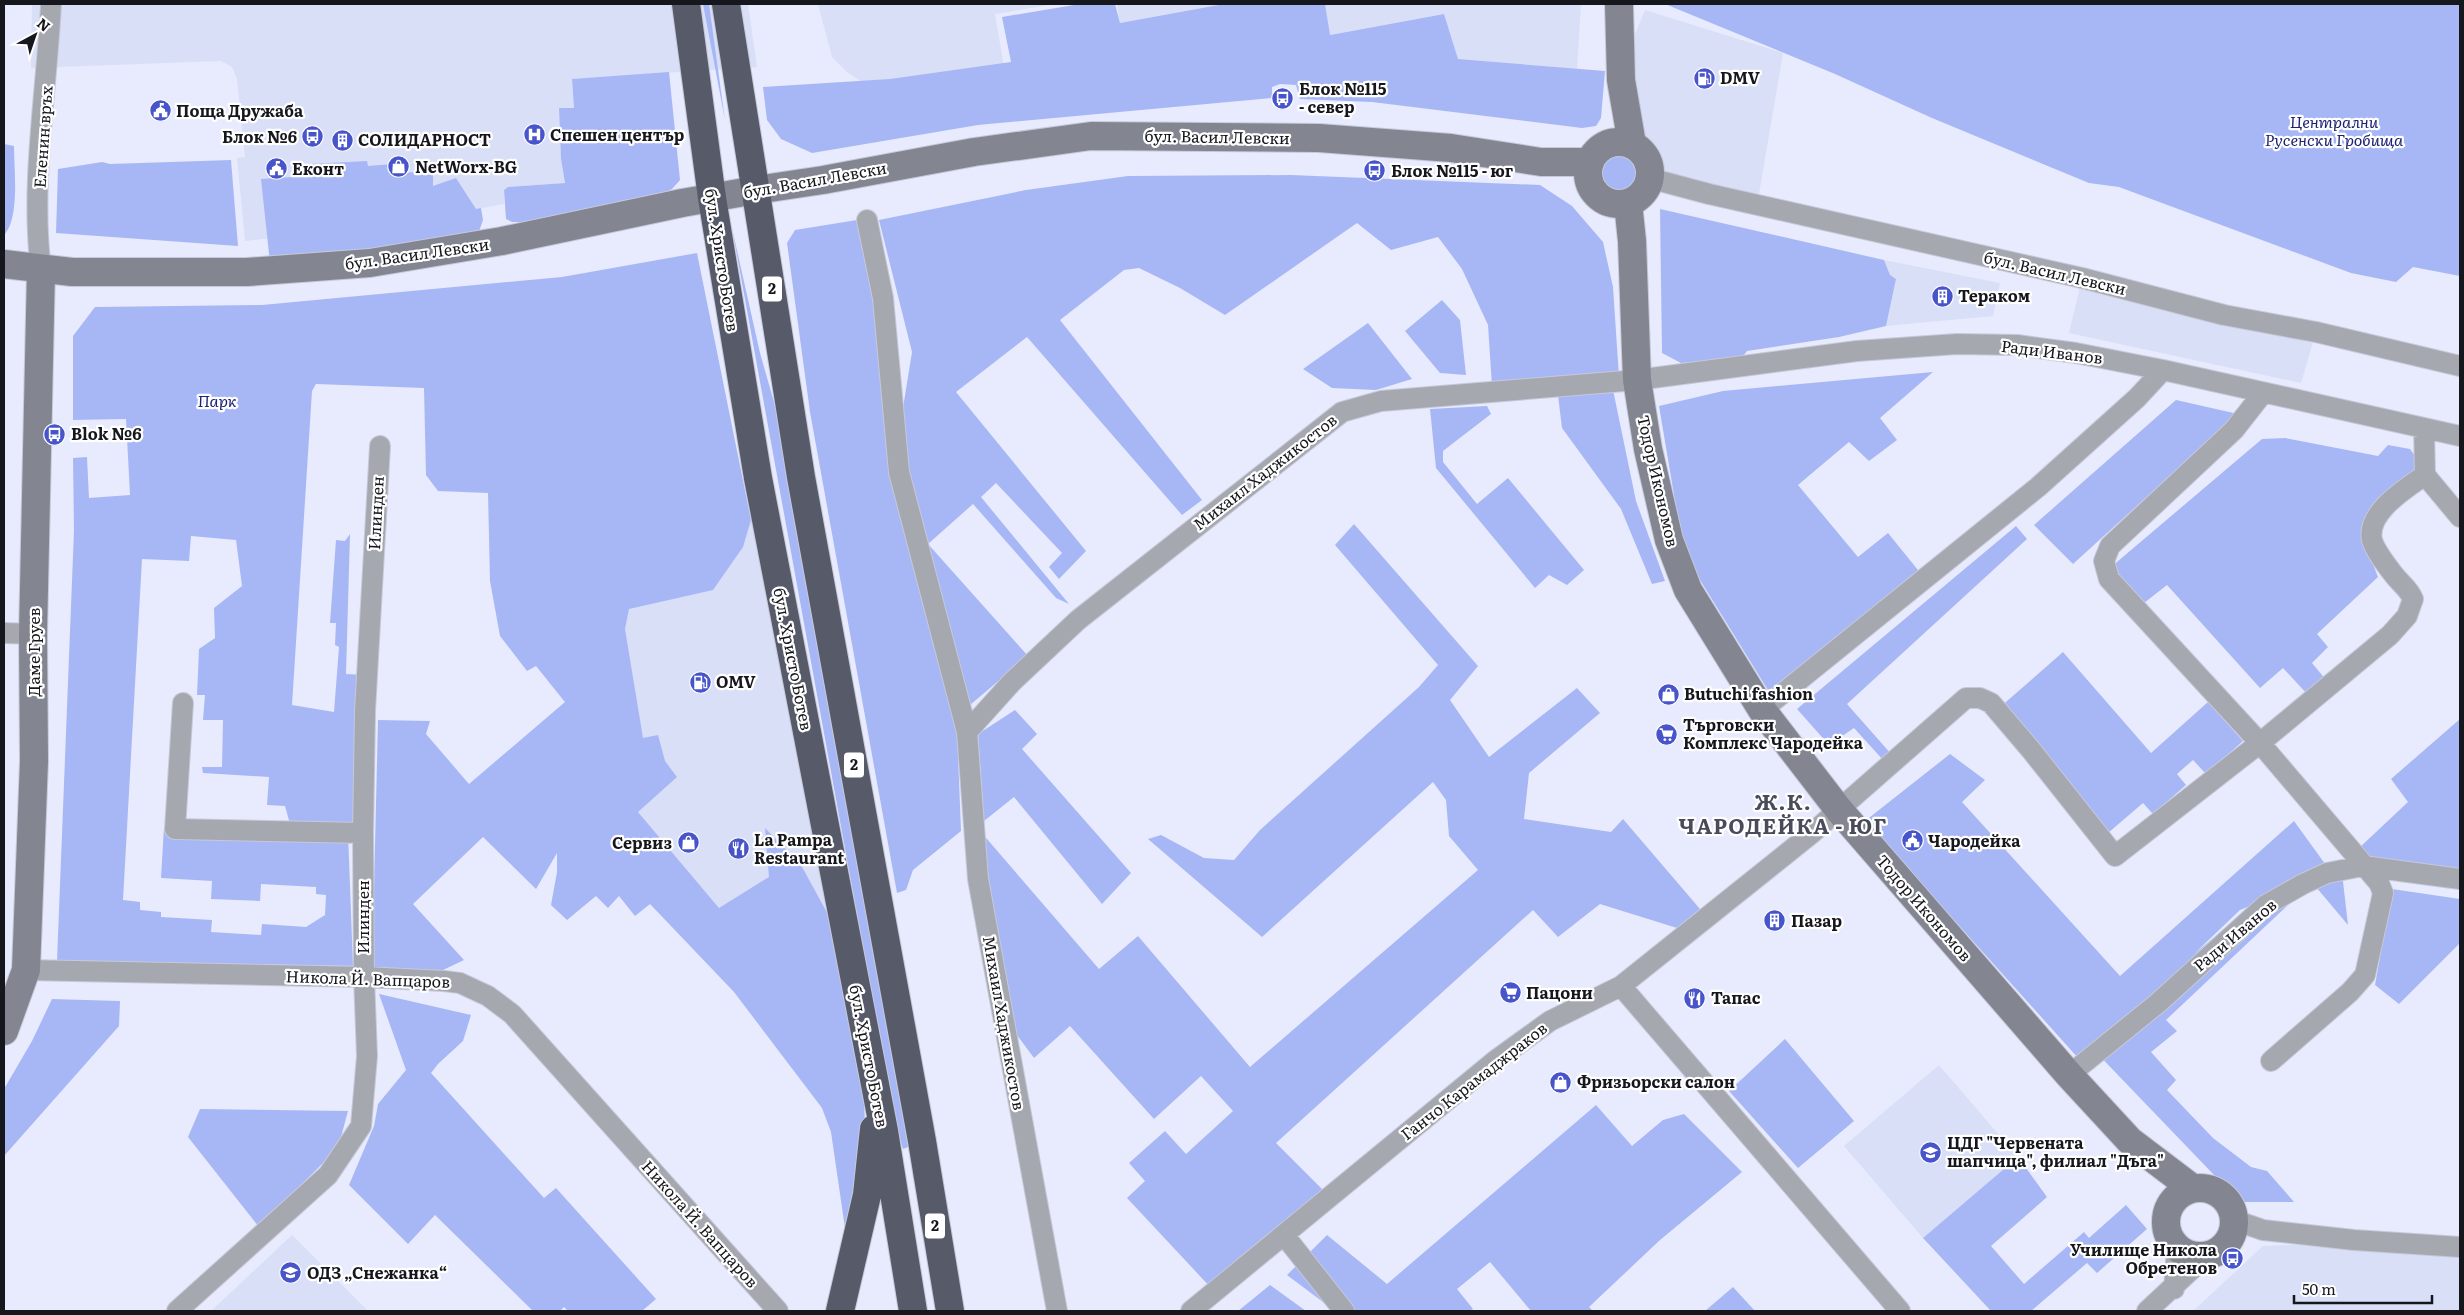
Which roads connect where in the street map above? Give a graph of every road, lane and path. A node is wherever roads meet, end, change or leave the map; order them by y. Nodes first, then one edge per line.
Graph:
1 (51, 4) edge
2 (686, 4) edge
3 (726, 4) edge
4 (1619, 4) edge
5 (1621, 143) junction
6 (1589, 172) junction
7 (1650, 178) junction
8 (756, 190) junction
9 (712, 198) junction
10 (1628, 203) junction
11 (867, 220) dead end
12 (4, 264) edge
13 (41, 269) junction
14 (2460, 366) edge
15 (2162, 370) junction
16 (1637, 380) junction
17 (2263, 393) junction
18 (2424, 428) junction
19 (2460, 436) edge
20 (380, 446) dead end
21 (2426, 475) junction
22 (2460, 517) edge
23 (4, 632) edge
24 (33, 634) junction
25 (183, 703) dead end
26 (1762, 710) junction
27 (967, 732) junction
28 (2260, 743) junction
29 (1839, 810) junction
30 (363, 833) junction
31 (2363, 866) junction
32 (2460, 879) edge
33 (26, 970) junction
34 (364, 978) junction
35 (1621, 986) junction
36 (4, 1031) edge
37 (2271, 1061) dead end
38 (2069, 1075) junction
39 (876, 1092) junction
40 (922, 1141) junction
41 (2130, 1141) junction
42 (890, 1168) junction
43 (2192, 1188) junction
44 (867, 1195) junction
45 (932, 1206) junction
46 (2168, 1207) junction
47 (2234, 1220) junction
48 (1284, 1235) junction
49 (857, 1244) junction
50 (2460, 1247) edge
51 (2177, 1248) junction
52 (2206, 1256) junction
53 (906, 1263) junction
54 (2174, 1288) junction
55 (177, 1311) edge
56 (778, 1311) edge
57 (840, 1311) edge
58 (913, 1311) edge
59 (950, 1311) edge
60 (1057, 1311) edge
61 (1191, 1311) edge
62 (1344, 1311) edge
63 (1900, 1311) edge
64 (2147, 1311) edge

1 - 13 street, Еленин връх
2 - 9 highway, бул. Христо Ботев / 2
3 - 8 highway, 2
4 - 5 main road
5 - 6 main road
5 - 7 main road
6 - 8 main road, бул. Васил Левски
6 - 10 main road
7 - 10 main road
7 - 14 street, бул. Васил Левски
8 - 9 main road, бул. Васил Левски
8 - 40 highway, 2
9 - 13 main road, бул. Васил Левски
9 - 39 highway, бул. Христо Ботев / 2
10 - 16 main road, Тодор Икономов
11 - 27 street, Михаил Хаджикостов
12 - 13 main road, бул. Васил Левски
13 - 24 main road, Даме Груев
15 - 16 street, Ради Иванов
15 - 17 street, Ради Иванов
15 - 26 street
16 - 26 main road, Тодор Икономов
16 - 27 street, Михаил Хаджикостов
17 - 18 street, Ради Иванов
17 - 28 street
18 - 19 street, Ради Иванов
18 - 21 street
20 - 30 street, Илинден
21 - 22 street
21 - 28 street
23 - 24 street
24 - 33 main road, Даме Груев
25 - 30 street
26 - 29 main road, Тодор Икономов
27 - 60 street, Михаил Хаджикостов
28 - 29 street, Ганчо Карамаджраков
28 - 31 street
29 - 35 street, Ганчо Карамаджраков
29 - 38 main road, Тодор Икономов
30 - 34 street, Илинден
31 - 32 street, Ради Иванов
31 - 37 street
31 - 38 street, Ради Иванов
33 - 34 street, Никола Й. Вапцаров
33 - 36 main road, Даме Груев
34 - 55 street, Илинден
34 - 56 street, Никола Й. Вапцаров
35 - 48 street, Ганчо Карамаджраков
35 - 63 street
38 - 41 main road, Тодор Икономов
39 - 42 highway, бул. Христо Ботев / 2
39 - 44 highway
40 - 42 highway
40 - 45 highway, 2
41 - 43 main road
41 - 46 main road
42 - 44 highway
42 - 45 highway
42 - 53 highway, бул. Христо Ботев / 2
43 - 46 main road
43 - 47 main road
44 - 49 highway
45 - 59 highway, 2
46 - 51 main road
47 - 50 street
47 - 52 main road
48 - 61 street, Ганчо Карамаджраков
48 - 62 street
49 - 53 highway
49 - 57 highway
51 - 52 main road
51 - 54 street
52 - 54 street
53 - 58 highway, бул. Христо Ботев / 2
54 - 64 street

